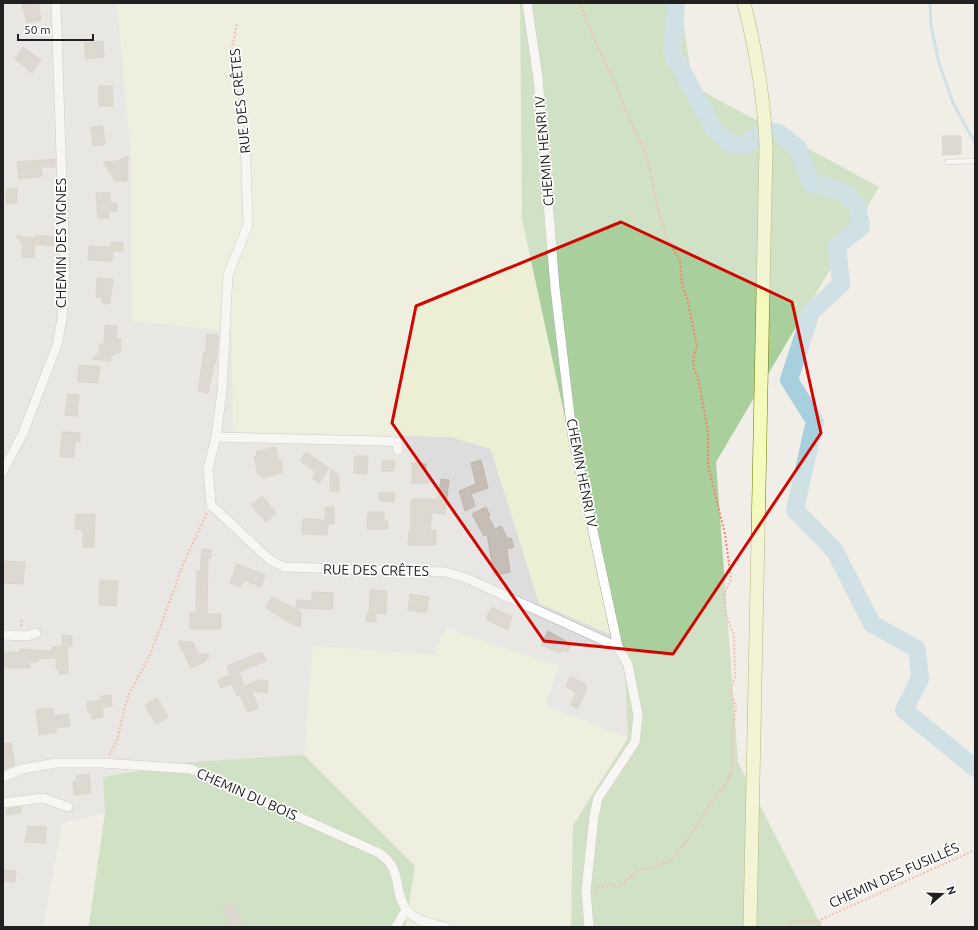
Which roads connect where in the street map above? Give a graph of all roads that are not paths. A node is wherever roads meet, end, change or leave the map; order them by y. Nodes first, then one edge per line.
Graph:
1 (56, 3) edge
2 (527, 3) edge
3 (744, 3) edge
4 (245, 137) road end
5 (975, 161) edge
6 (947, 162) dead end
7 (216, 438) junction
8 (398, 450) dead end
9 (3, 471) edge
10 (36, 633) dead end
11 (3, 635) edge
12 (618, 647) junction
13 (754, 657) junction
14 (3, 777) edge
15 (3, 803) edge
16 (68, 807) dead end
17 (406, 910) junction
18 (396, 927) edge
19 (445, 927) edge
20 (589, 927) edge
21 (742, 927) edge
22 (750, 927) edge

1 - 9 street, CHEMIN DES VIGNES
2 - 12 street, CHEMIN HENRI IV
3 - 13 main road
4 - 7 street, RUE DES CRÊTES
5 - 6 lane
7 - 8 street
7 - 12 street, RUE DES CRÊTES
10 - 11 street
12 - 20 street, CHEMIN HENRI IV
13 - 21 main road
13 - 22 main road
14 - 17 street, CHEMIN DU BOIS
15 - 16 street
17 - 18 street
17 - 19 street

